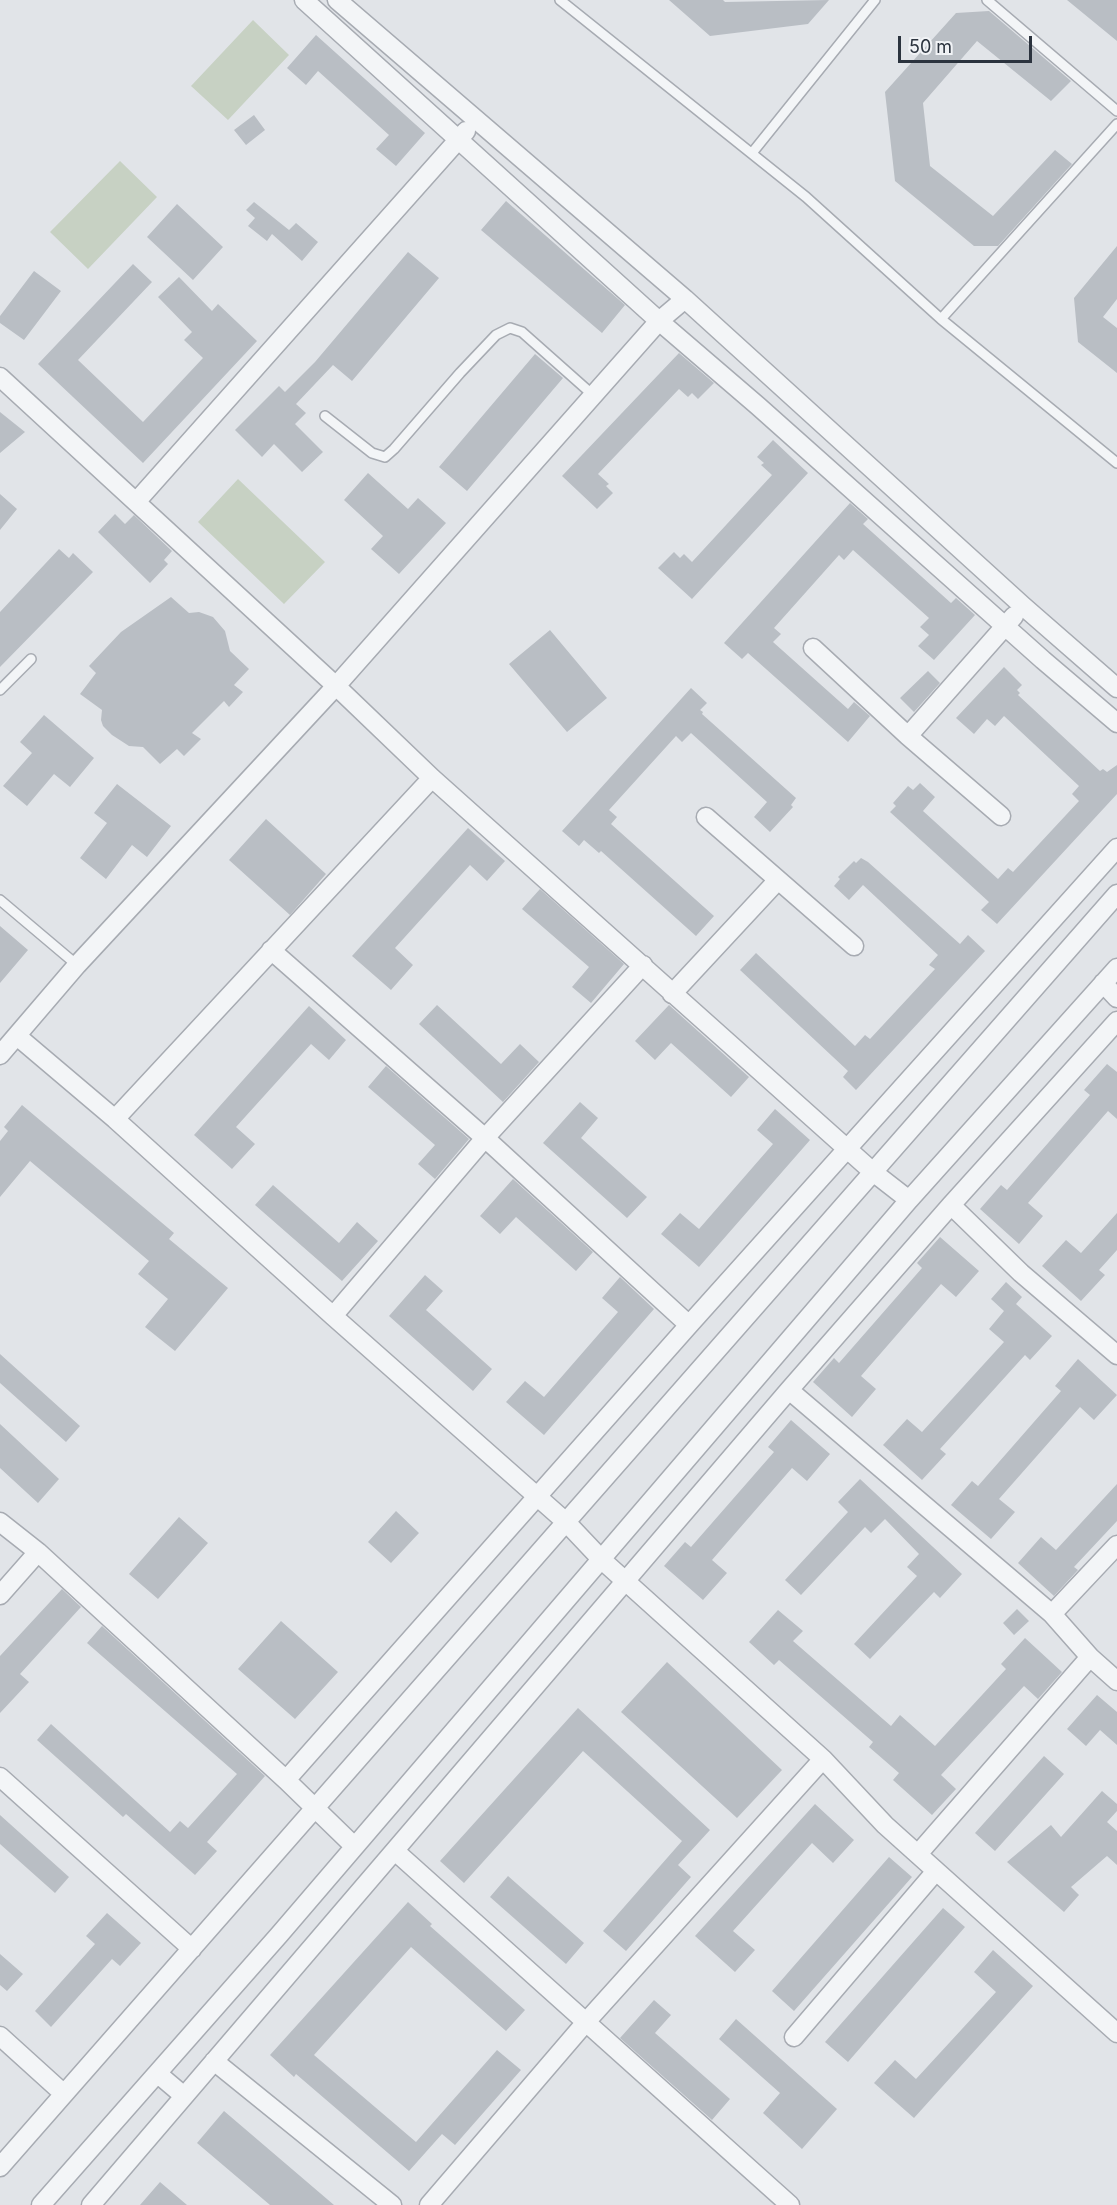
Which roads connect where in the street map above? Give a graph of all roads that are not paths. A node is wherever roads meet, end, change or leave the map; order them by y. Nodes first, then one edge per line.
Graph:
1 (304, 0) edge
2 (337, 0) edge
3 (560, 0) edge
4 (875, 0) edge
5 (987, 0) edge
6 (1117, 111) edge
7 (477, 118) junction
8 (1117, 124) edge
9 (459, 139) junction
10 (752, 153) junction
11 (685, 299) junction
12 (941, 319) junction
13 (659, 321) junction
14 (0, 377) edge
15 (778, 383) junction
16 (593, 395) junction
17 (758, 406) junction
18 (325, 416) dead end
19 (1117, 463) edge
20 (136, 502) junction
21 (1023, 606) junction
22 (1005, 624) junction
23 (813, 648) dead end
24 (31, 659) dead end
25 (336, 686) junction
26 (1117, 688) edge
27 (0, 690) edge
28 (1117, 723) edge
29 (908, 736) junction
30 (432, 778) junction
31 (1001, 816) dead end
32 (706, 817) dead end
33 (1117, 848) edge
34 (778, 880) junction
35 (1117, 894) edge
36 (0, 900) edge
37 (854, 946) dead end
38 (271, 950) junction
39 (77, 965) junction
40 (643, 966) junction
41 (1117, 968) edge
42 (1103, 983) junction
43 (672, 994) junction
44 (1117, 998) edge
45 (1117, 1021) edge
46 (16, 1036) junction
47 (0, 1055) edge
48 (115, 1119) junction
49 (485, 1138) junction
50 (848, 1148) junction
51 (873, 1172) junction
52 (909, 1200) junction
53 (951, 1205) junction
54 (333, 1316) junction
55 (689, 1325) junction
56 (1117, 1355) edge
57 (789, 1390) junction
58 (537, 1497) junction
59 (0, 1522) edge
60 (566, 1522) junction
61 (1117, 1545) edge
62 (38, 1552) junction
63 (602, 1560) junction
64 (626, 1581) junction
65 (0, 1595) edge
66 (1052, 1614) junction
67 (1090, 1657) junction
68 (1117, 1681) edge
69 (823, 1759) junction
70 (0, 1778) edge
71 (286, 1779) junction
72 (315, 1808) junction
73 (354, 1846) junction
74 (395, 1851) junction
75 (918, 1854) junction
76 (936, 1870) junction
77 (192, 1949) junction
78 (586, 2022) junction
79 (1117, 2032) edge
80 (0, 2036) edge
81 (794, 2037) dead end
82 (214, 2061) junction
83 (158, 2074) junction
84 (64, 2094) junction
85 (184, 2096) junction
86 (0, 2167) edge
87 (41, 2205) edge
88 (91, 2205) edge
89 (392, 2205) edge
90 (429, 2205) edge
91 (790, 2205) edge

1 - 9 street
2 - 7 street
3 - 10 lane
4 - 10 lane
5 - 6 lane
7 - 9 street
7 - 11 street
8 - 12 lane
9 - 13 street
9 - 20 street
10 - 12 lane
11 - 13 street
11 - 15 street
12 - 19 lane
13 - 16 street
13 - 17 street
14 - 20 street
15 - 17 street
15 - 21 street
16 - 18 lane
16 - 25 street
17 - 22 street
20 - 25 street
21 - 22 street
21 - 26 street
22 - 28 street
22 - 29 street
23 - 29 street
24 - 27 lane
25 - 30 street
25 - 39 street
29 - 31 street
30 - 38 street
30 - 40 street
32 - 34 street
33 - 50 street
34 - 37 street
34 - 43 street
35 - 51 street
36 - 39 lane
38 - 48 street
38 - 49 street
39 - 46 street
40 - 43 street
40 - 49 street
41 - 42 street
42 - 44 street
42 - 52 street
43 - 50 street
45 - 53 street
46 - 47 street
46 - 48 street
48 - 54 street
49 - 54 street
49 - 55 street
50 - 51 street
50 - 55 street
51 - 52 street
51 - 60 street
52 - 63 street
53 - 56 street
53 - 57 street
54 - 58 street
55 - 58 street
57 - 64 street
57 - 66 street
58 - 60 street
58 - 71 street
59 - 62 street
60 - 63 street
60 - 72 street
61 - 66 street
62 - 65 street
62 - 71 street
63 - 64 street
63 - 73 street
64 - 69 street
64 - 74 street
66 - 67 street
67 - 68 street
67 - 75 street
69 - 75 street
69 - 78 street
70 - 77 street
71 - 72 street
72 - 73 street
72 - 77 street
73 - 83 street
74 - 78 street
74 - 82 street
75 - 76 street
76 - 79 street
76 - 81 street
77 - 84 street
78 - 90 street
78 - 91 street
80 - 84 street
82 - 85 street
82 - 89 street
83 - 85 street
83 - 87 street
84 - 86 street
85 - 88 street

